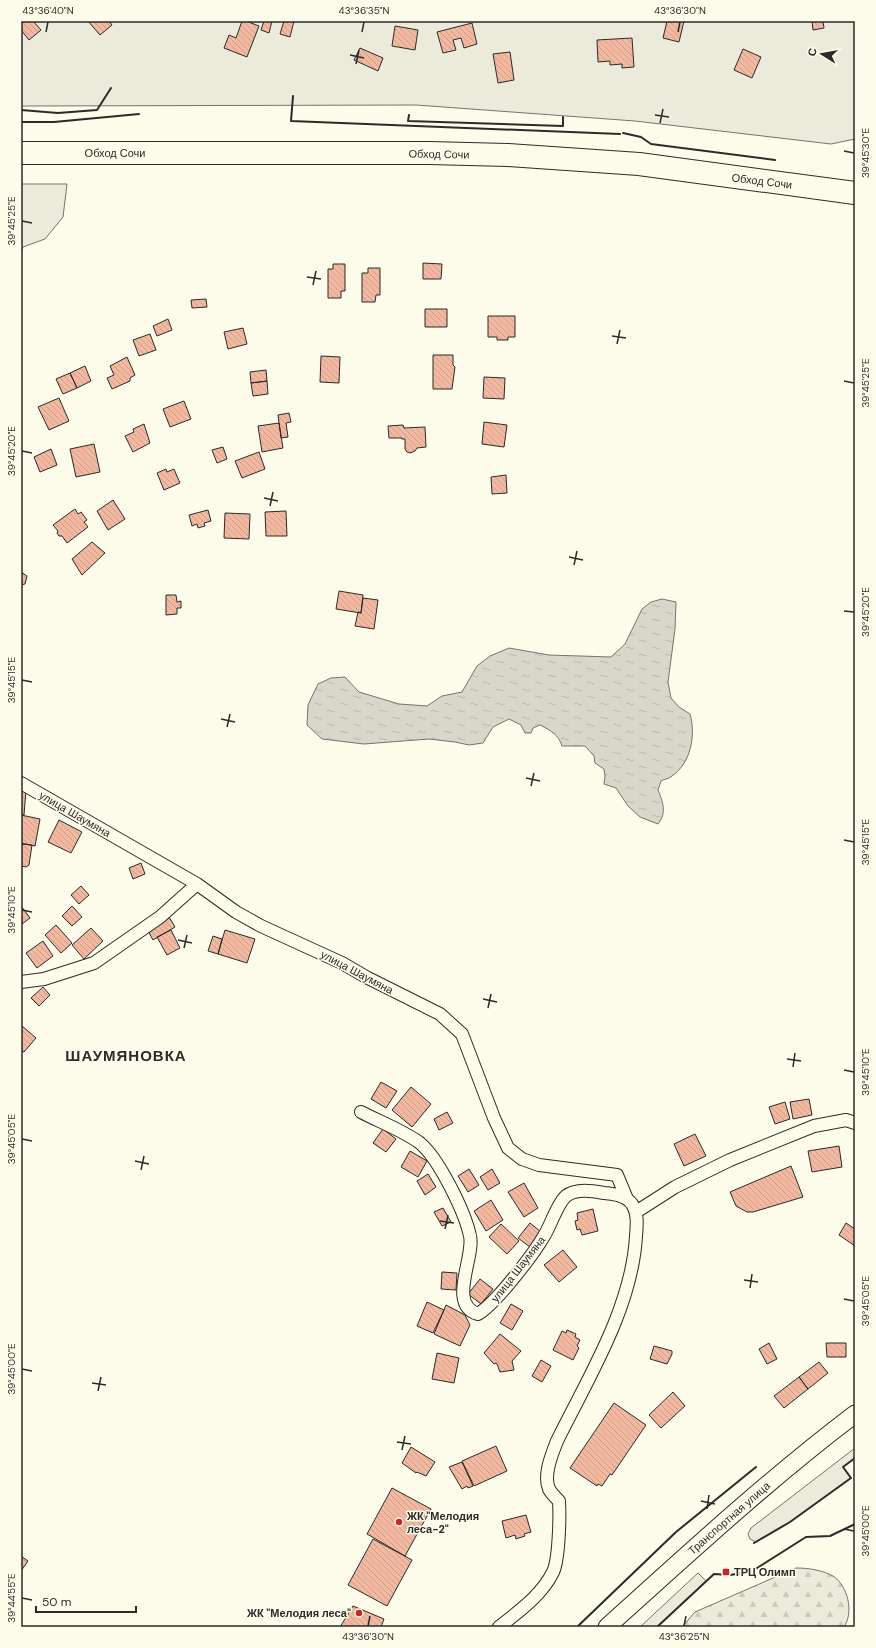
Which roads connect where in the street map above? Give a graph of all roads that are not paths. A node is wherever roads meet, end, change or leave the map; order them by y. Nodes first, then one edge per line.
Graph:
1 (21, 152) edge
2 (851, 193) edge
3 (21, 783) edge
4 (197, 884) junction
5 (21, 982) edge
6 (361, 1112) dead end
7 (855, 1123) edge
8 (627, 1199) junction
9 (636, 1212) junction
10 (855, 1414) edge
11 (499, 1627) edge
12 (608, 1627) edge

1 - 2 highway, Обход Сочи
3 - 4 street, улица Шаумяна
4 - 5 street
4 - 8 street, улица Шаумяна
6 - 8 street, улица Шаумяна
7 - 9 street
8 - 9 street, улица Шаумяна
9 - 11 street
10 - 12 main road, Транспортная улица

